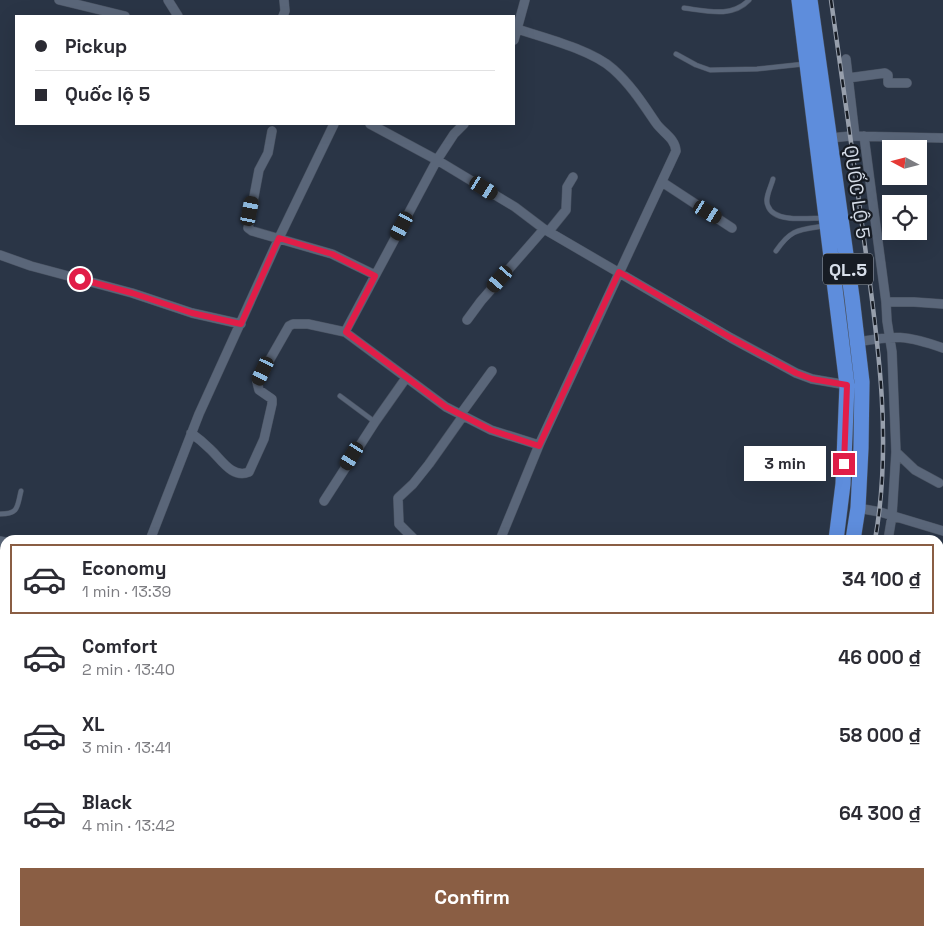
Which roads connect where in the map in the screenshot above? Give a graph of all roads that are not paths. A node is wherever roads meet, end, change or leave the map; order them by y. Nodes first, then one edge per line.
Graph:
1 (59, 0) edge
2 (168, 0) edge
3 (284, 0) edge
4 (525, 0) edge
5 (749, 0) edge
6 (799, 0) edge
7 (810, 0) edge
8 (684, 8) dead end
9 (122, 15) edge
10 (177, 15) edge
11 (283, 15) edge
12 (518, 29) junction
13 (515, 37) edge
14 (676, 54) dead end
15 (846, 59) dead end
16 (808, 63) junction
17 (848, 78) junction
18 (907, 83) dead end
19 (334, 125) edge
20 (372, 125) edge
21 (463, 125) edge
22 (272, 131) dead end
23 (860, 136) junction
24 (830, 138) junction
25 (943, 138) edge
26 (437, 160) junction
27 (573, 176) dead end
28 (773, 180) dead end
29 (662, 182) junction
30 (828, 222) junction
31 (732, 228) dead end
32 (547, 230) junction
33 (279, 238) junction
34 (776, 251) dead end
35 (0, 255) edge
36 (619, 272) junction
37 (375, 276) junction
38 (886, 302) junction
39 (943, 304) edge
40 (467, 320) dead end
41 (241, 324) junction
42 (346, 332) junction
43 (889, 336) junction
44 (857, 342) junction
45 (943, 348) edge
46 (492, 371) dead end
47 (406, 378) junction
48 (847, 385) junction
49 (340, 396) dead end
50 (462, 416) junction
51 (375, 422) junction
52 (191, 433) junction
53 (539, 446) junction
54 (896, 452) junction
55 (939, 483) dead end
56 (21, 491) dead end
57 (324, 501) dead end
58 (858, 508) junction
59 (0, 514) edge
60 (892, 516) junction
61 (943, 530) edge
62 (152, 535) edge
63 (410, 535) edge
64 (502, 535) edge
65 (837, 535) edge
66 (854, 535) edge
67 (889, 535) edge

1 - 9 street
2 - 10 street
3 - 11 street
4 - 12 street
5 - 8 lane
6 - 16 highway, QUỐC LỘ 5 / QL.5
7 - 24 highway, QUỐC LỘ 5 / QL.5
12 - 13 street
12 - 29 street
14 - 16 lane
15 - 17 street
16 - 30 highway, QUỐC LỘ 5 / QL.5
17 - 18 street
17 - 23 street
19 - 33 street
20 - 26 street
21 - 26 street
22 - 33 street
23 - 24 street
23 - 25 street
23 - 38 street
24 - 44 highway, QUỐC LỘ 5 / QL.5
26 - 32 street
26 - 37 street
27 - 32 street
28 - 30 lane
29 - 31 street
29 - 36 street
30 - 34 lane
30 - 48 highway, QUỐC LỘ 5 / QL.5
32 - 36 street
32 - 40 street
33 - 37 street
33 - 41 street
35 - 41 street
36 - 48 street
36 - 53 street
37 - 42 street
38 - 39 street
38 - 43 street
41 - 52 street
42 - 47 street
42 - 52 street
43 - 44 street
43 - 45 street
43 - 54 street
44 - 58 highway, QUỐC LỘ 5 / QL.5
46 - 50 street
47 - 50 street
47 - 51 street
48 - 65 highway, QUỐC LỘ 5 / QL.5
49 - 51 lane
50 - 53 street
50 - 63 street
51 - 57 street
52 - 62 street
53 - 64 street
54 - 55 street
54 - 60 street
56 - 59 lane
58 - 60 street
58 - 66 highway, QUỐC LỘ 5 / QL.5
60 - 61 street
60 - 67 street

